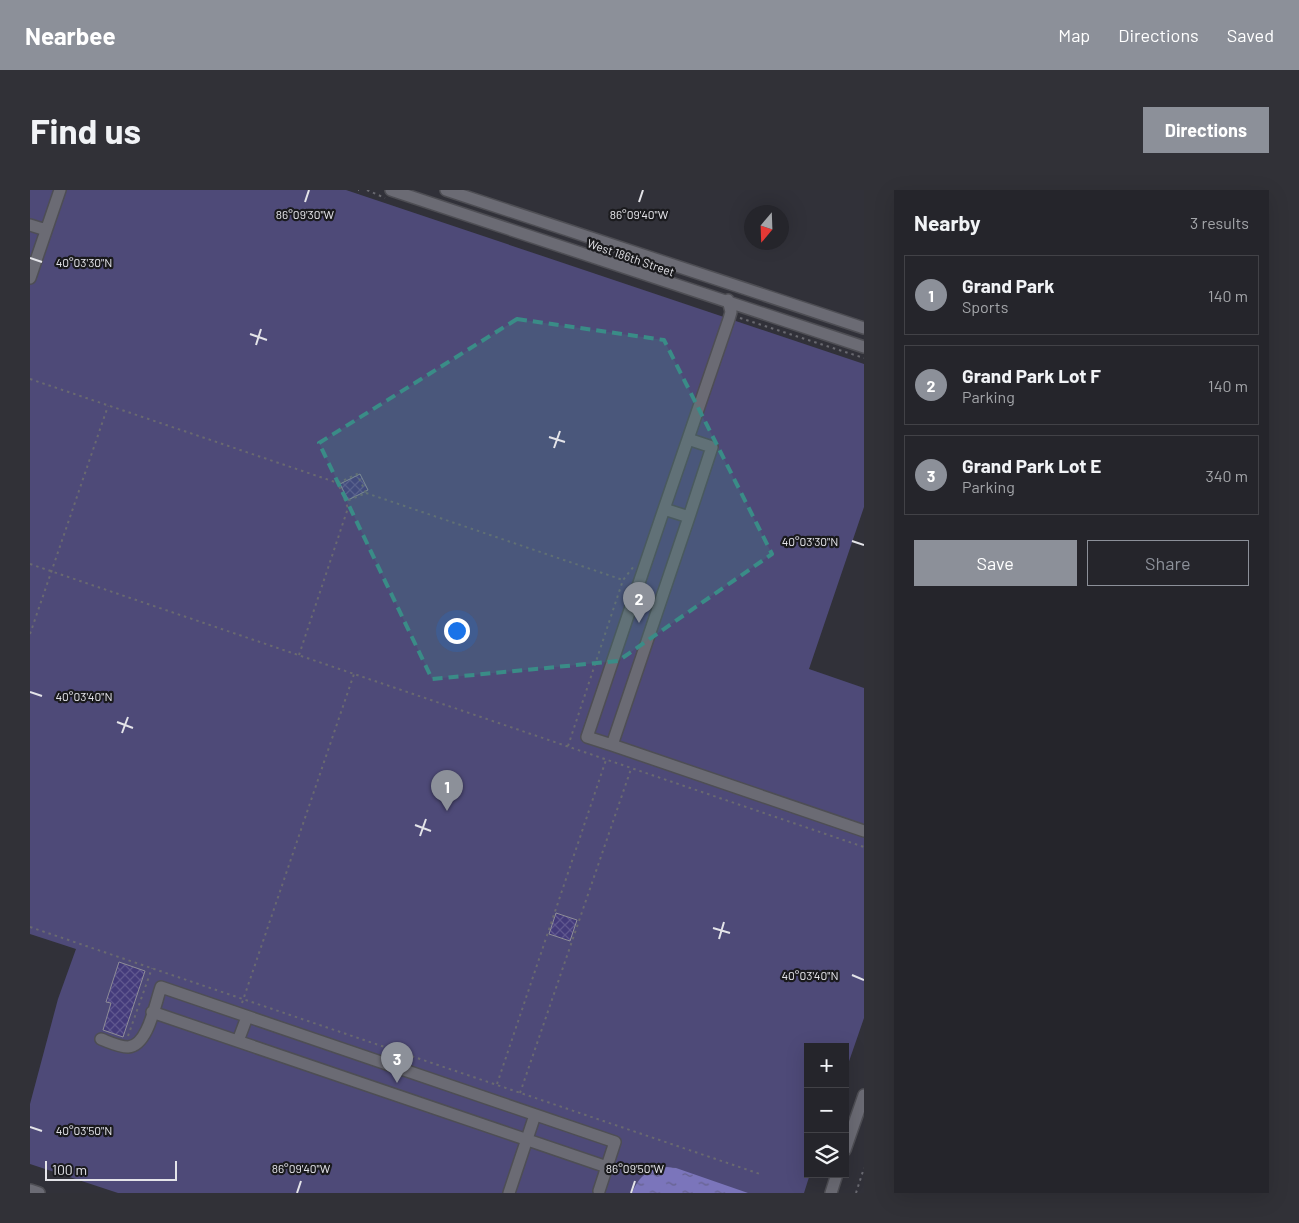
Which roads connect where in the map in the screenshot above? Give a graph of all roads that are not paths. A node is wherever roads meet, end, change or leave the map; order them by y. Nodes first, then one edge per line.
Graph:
1 (60, 190) edge
2 (390, 190) edge
3 (446, 190) edge
4 (30, 225) edge
5 (46, 230) junction
6 (34, 255) edge
7 (30, 278) edge
8 (732, 286) junction
9 (727, 303) junction
10 (844, 322) junction
11 (864, 328) edge
12 (838, 339) junction
13 (864, 347) edge
14 (688, 439) junction
15 (664, 509) junction
16 (689, 517) junction
17 (612, 745) junction
18 (864, 831) edge
19 (152, 1012) junction
20 (242, 1015) junction
21 (101, 1039) dead end
22 (238, 1041) junction
23 (864, 1095) edge
24 (535, 1115) junction
25 (849, 1138) edge
26 (527, 1140) junction
27 (607, 1166) junction
28 (836, 1178) edge
29 (30, 1190) edge
30 (599, 1191) dead end
31 (39, 1193) edge
32 (509, 1193) edge
33 (831, 1193) edge

1 - 5 street
2 - 9 street, West 186th Street
3 - 8 street, West 186th Street
4 - 5 street
5 - 6 street
6 - 7 street
8 - 9 street
8 - 10 street, West 186th Street
9 - 12 street, West 186th Street
9 - 14 street
10 - 11 street, West 186th Street
10 - 12 street
12 - 13 street, West 186th Street
14 - 15 street
14 - 16 street
15 - 16 street
15 - 17 street
16 - 17 street
17 - 18 street
19 - 20 street
19 - 21 street
19 - 22 street
20 - 22 street
20 - 24 street
22 - 26 street
23 - 25 street
24 - 26 street
24 - 27 street
26 - 27 street
26 - 32 street
27 - 30 street
28 - 33 street
29 - 31 street

